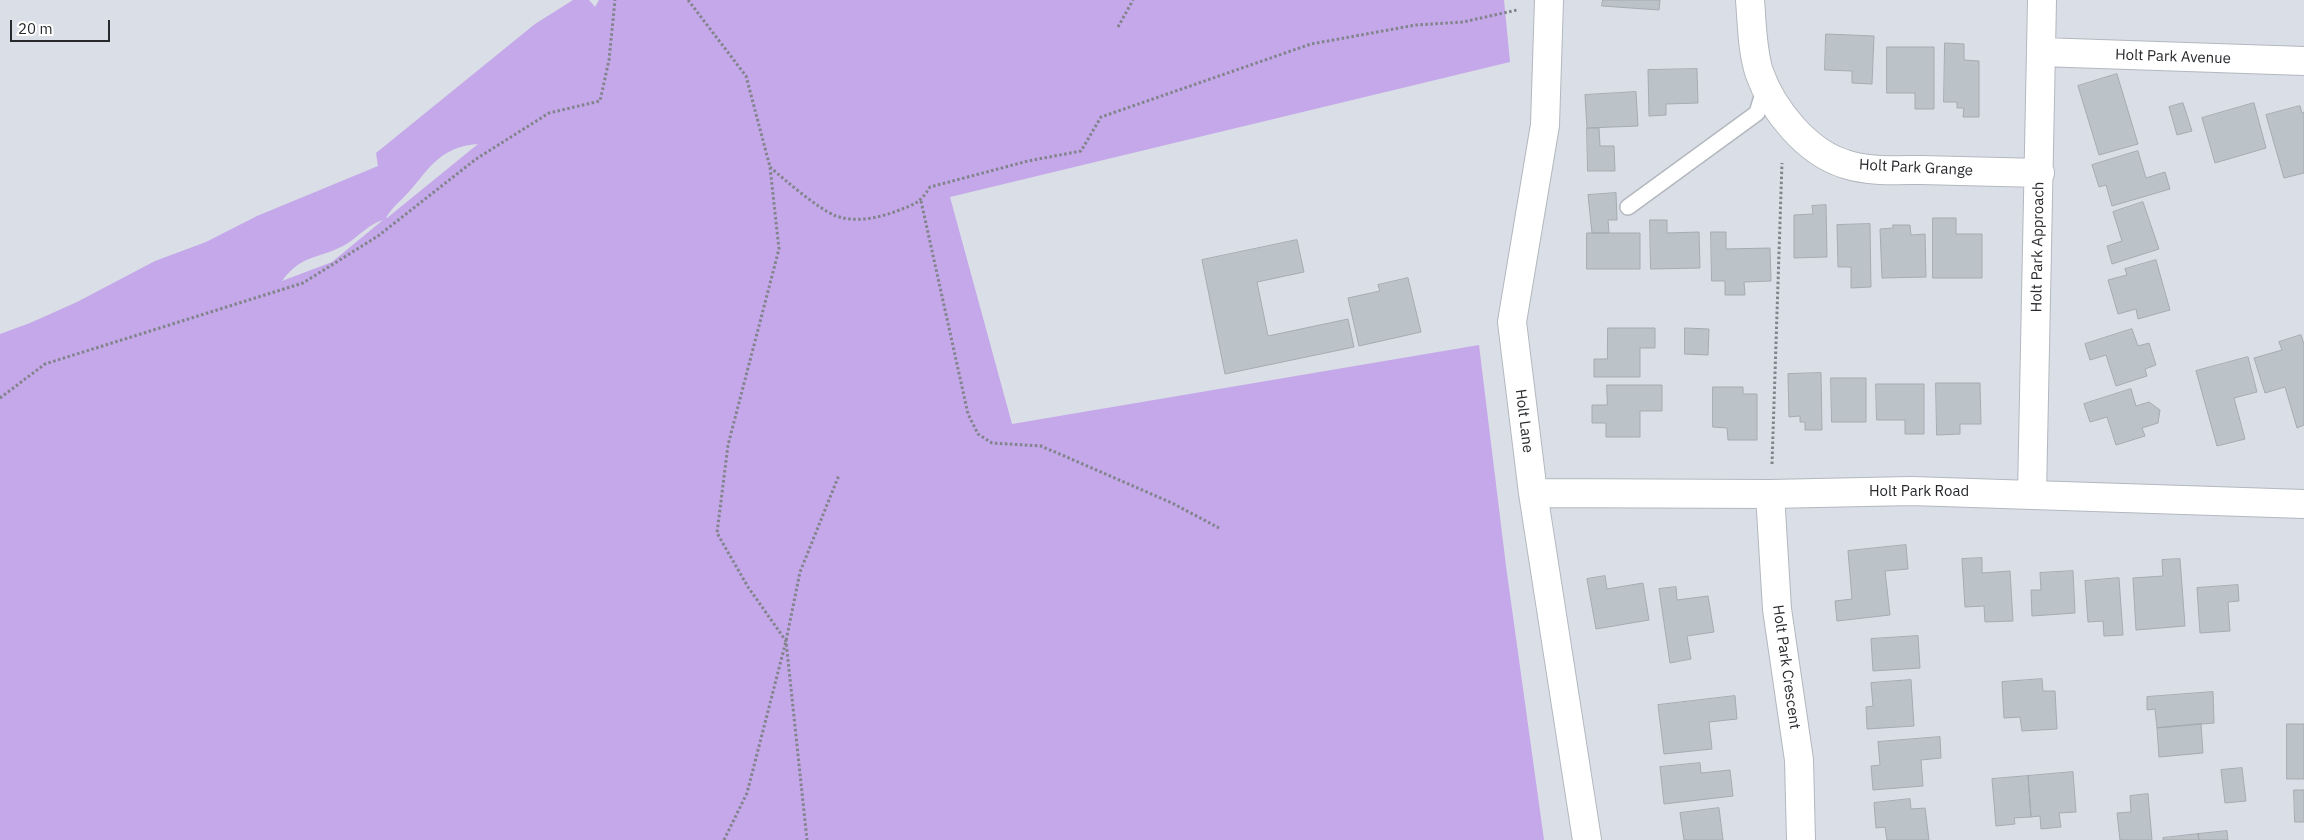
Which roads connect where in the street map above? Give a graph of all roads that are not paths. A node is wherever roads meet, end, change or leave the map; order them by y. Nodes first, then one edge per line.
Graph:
1 (1750, 0) edge
2 (2042, 0) edge
3 (1549, 2) edge
4 (2041, 52) junction
5 (2304, 61) edge
6 (1766, 86) junction
7 (2040, 173) junction
8 (1628, 207) dead end
9 (1533, 492) junction
10 (1770, 494) junction
11 (2032, 495) junction
12 (2304, 504) edge
13 (1587, 840) edge
14 (1801, 840) edge

1 - 6 street, Holt Park Grange
2 - 4 street, Holt Park Approach
3 - 9 street, Holt Lane
4 - 5 street, Holt Park Avenue
4 - 7 street, Holt Park Approach
6 - 7 street, Holt Park Grange
6 - 8 lane
7 - 11 street, Holt Park Approach
9 - 10 street, Holt Park Road
9 - 13 street, Holt Lane
10 - 11 street, Holt Park Road
10 - 14 street, Holt Park Crescent
11 - 12 street, Holt Park Road

